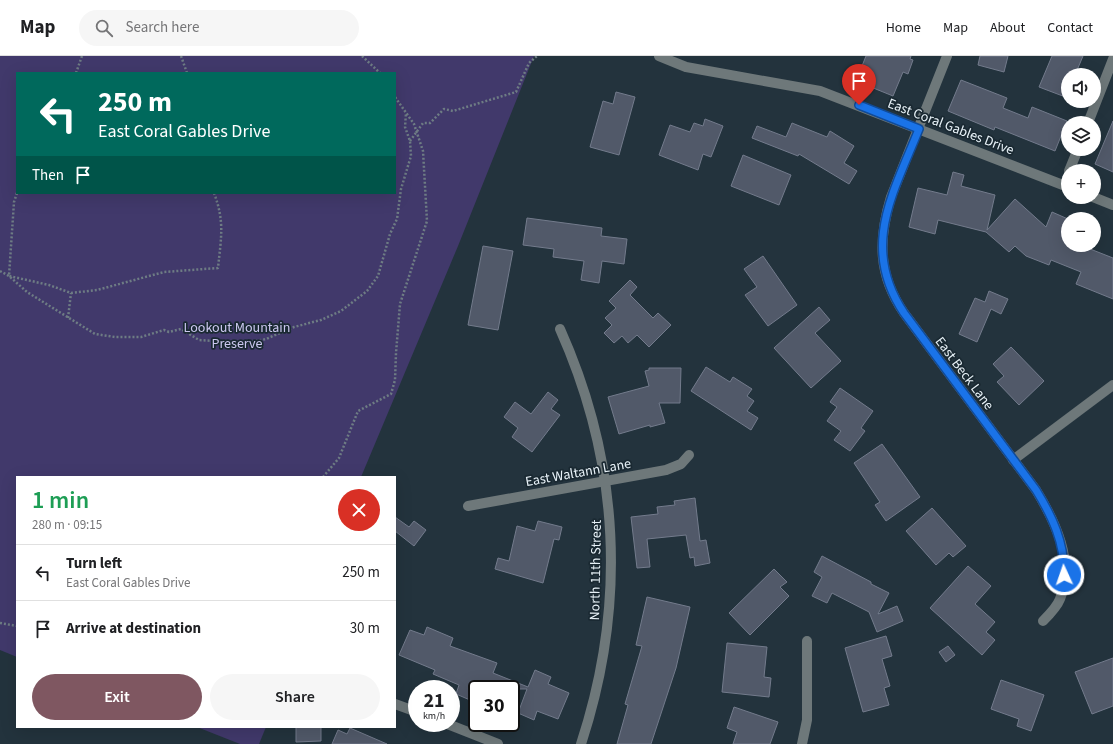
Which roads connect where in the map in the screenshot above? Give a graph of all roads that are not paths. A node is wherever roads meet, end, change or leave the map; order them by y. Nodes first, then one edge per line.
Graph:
1 (659, 56) edge
2 (947, 56) edge
3 (1113, 59) edge
4 (1091, 116) edge
5 (919, 129) junction
6 (1061, 185) edge
7 (1101, 200) edge
8 (1113, 205) edge
9 (560, 329) dead end
10 (1113, 385) edge
11 (689, 455) dead end
12 (1013, 460) junction
13 (606, 482) junction
14 (468, 506) dead end
15 (1043, 621) dead end
16 (807, 641) dead end
17 (396, 704) edge
18 (408, 709) edge
19 (460, 729) edge
20 (498, 744) edge
21 (581, 744) edge
22 (802, 744) edge

1 - 5 street, East Coral Gables Drive
2 - 5 street
3 - 4 street
5 - 6 street, East Coral Gables Drive
5 - 12 street, East Beck Lane
7 - 8 street
9 - 13 street, North 11th Street
10 - 12 street
11 - 13 street, East Waltann Lane
12 - 15 street, East Beck Lane
13 - 14 street, East Waltann Lane
13 - 21 street, North 11th Street
16 - 22 street
17 - 18 street
19 - 20 street

